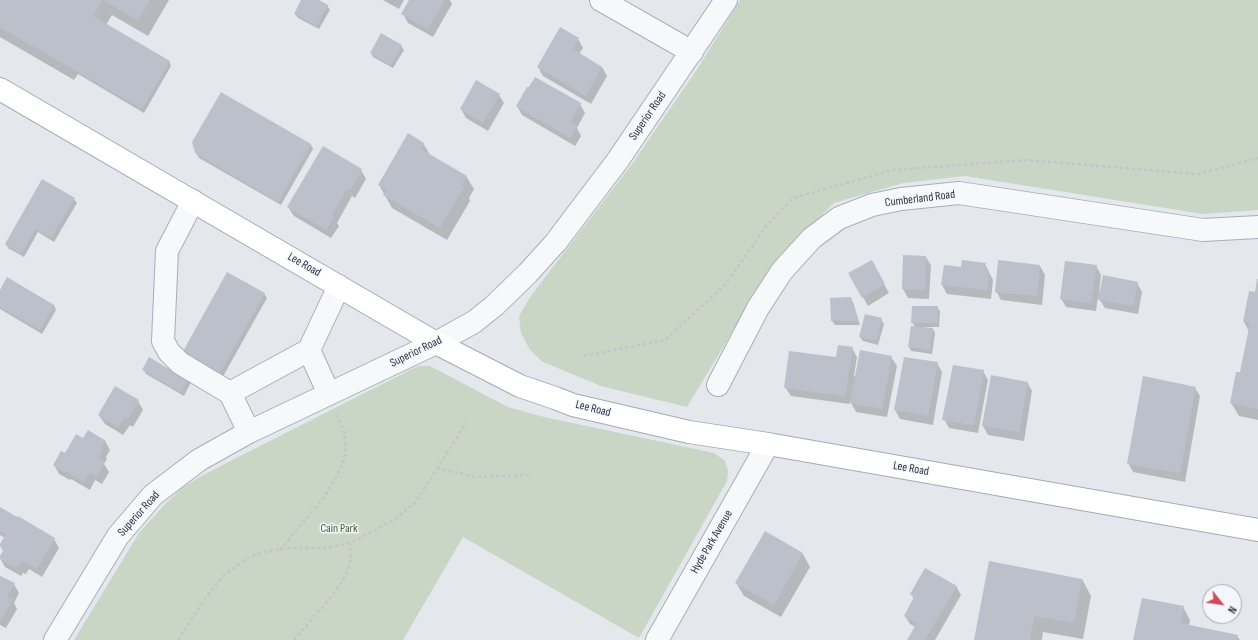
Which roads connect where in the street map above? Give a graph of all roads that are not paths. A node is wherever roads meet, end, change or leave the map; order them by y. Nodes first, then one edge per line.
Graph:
1 (601, 0) edge
2 (726, 0) edge
3 (692, 52) junction
4 (0, 89) edge
5 (194, 201) junction
6 (1258, 227) edge
7 (339, 286) junction
8 (436, 343) junction
9 (309, 350) junction
10 (718, 385) dead end
11 (230, 393) junction
12 (333, 403) junction
13 (249, 432) junction
14 (768, 444) junction
15 (1258, 530) edge
16 (55, 640) edge
17 (657, 640) edge

1 - 3 street
2 - 3 street, Superior Road
3 - 8 street, Superior Road
4 - 5 main road, Lee Road
5 - 7 main road, Lee Road
5 - 11 street
6 - 10 street, Cumberland Road
7 - 8 main road, Lee Road
7 - 9 street
8 - 12 street, Superior Road
8 - 14 main road, Lee Road
9 - 11 street
9 - 12 street
11 - 13 street
12 - 13 street, Superior Road
13 - 16 street, Superior Road
14 - 15 main road, Lee Road
14 - 17 street, Hyde Park Avenue

